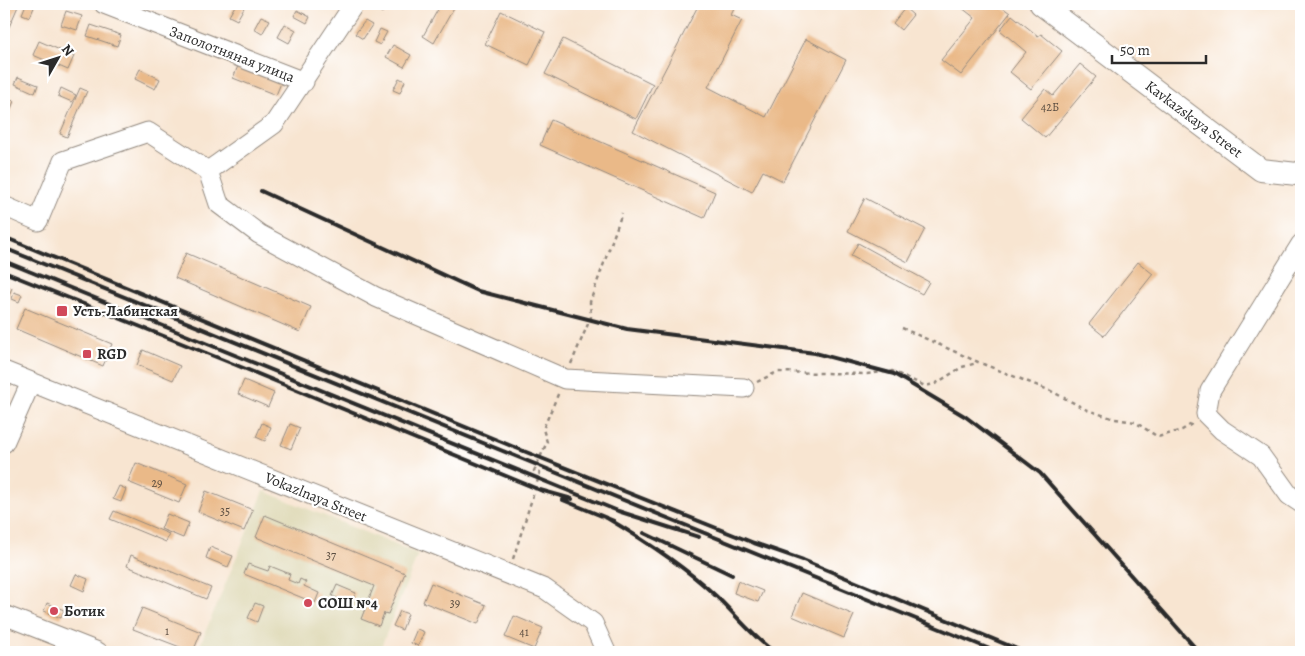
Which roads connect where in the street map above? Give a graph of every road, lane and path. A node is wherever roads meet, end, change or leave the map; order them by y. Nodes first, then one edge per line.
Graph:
1 (104, 4) edge
2 (354, 4) edge
3 (1041, 4) edge
4 (304, 82) junction
5 (208, 172) junction
6 (1300, 177) edge
7 (4, 206) edge
8 (1301, 244) edge
9 (902, 328) dead end
10 (978, 362) junction
11 (4, 370) edge
12 (31, 382) junction
13 (744, 388) joint
14 (1206, 414) junction
15 (4, 443) edge
16 (1301, 503) edge
17 (4, 614) edge
18 (98, 652) edge
19 (606, 652) edge

1 - 4 street, Заполотняная улица
2 - 4 street
3 - 6 main road, Kavkazskaya Street
4 - 5 street
5 - 7 street
5 - 13 street
8 - 14 street
9 - 10 path
10 - 13 path
10 - 14 path
11 - 12 street, Vokazlnaya Street
12 - 15 street
12 - 19 street, Vokazlnaya Street
14 - 16 street
17 - 18 street

